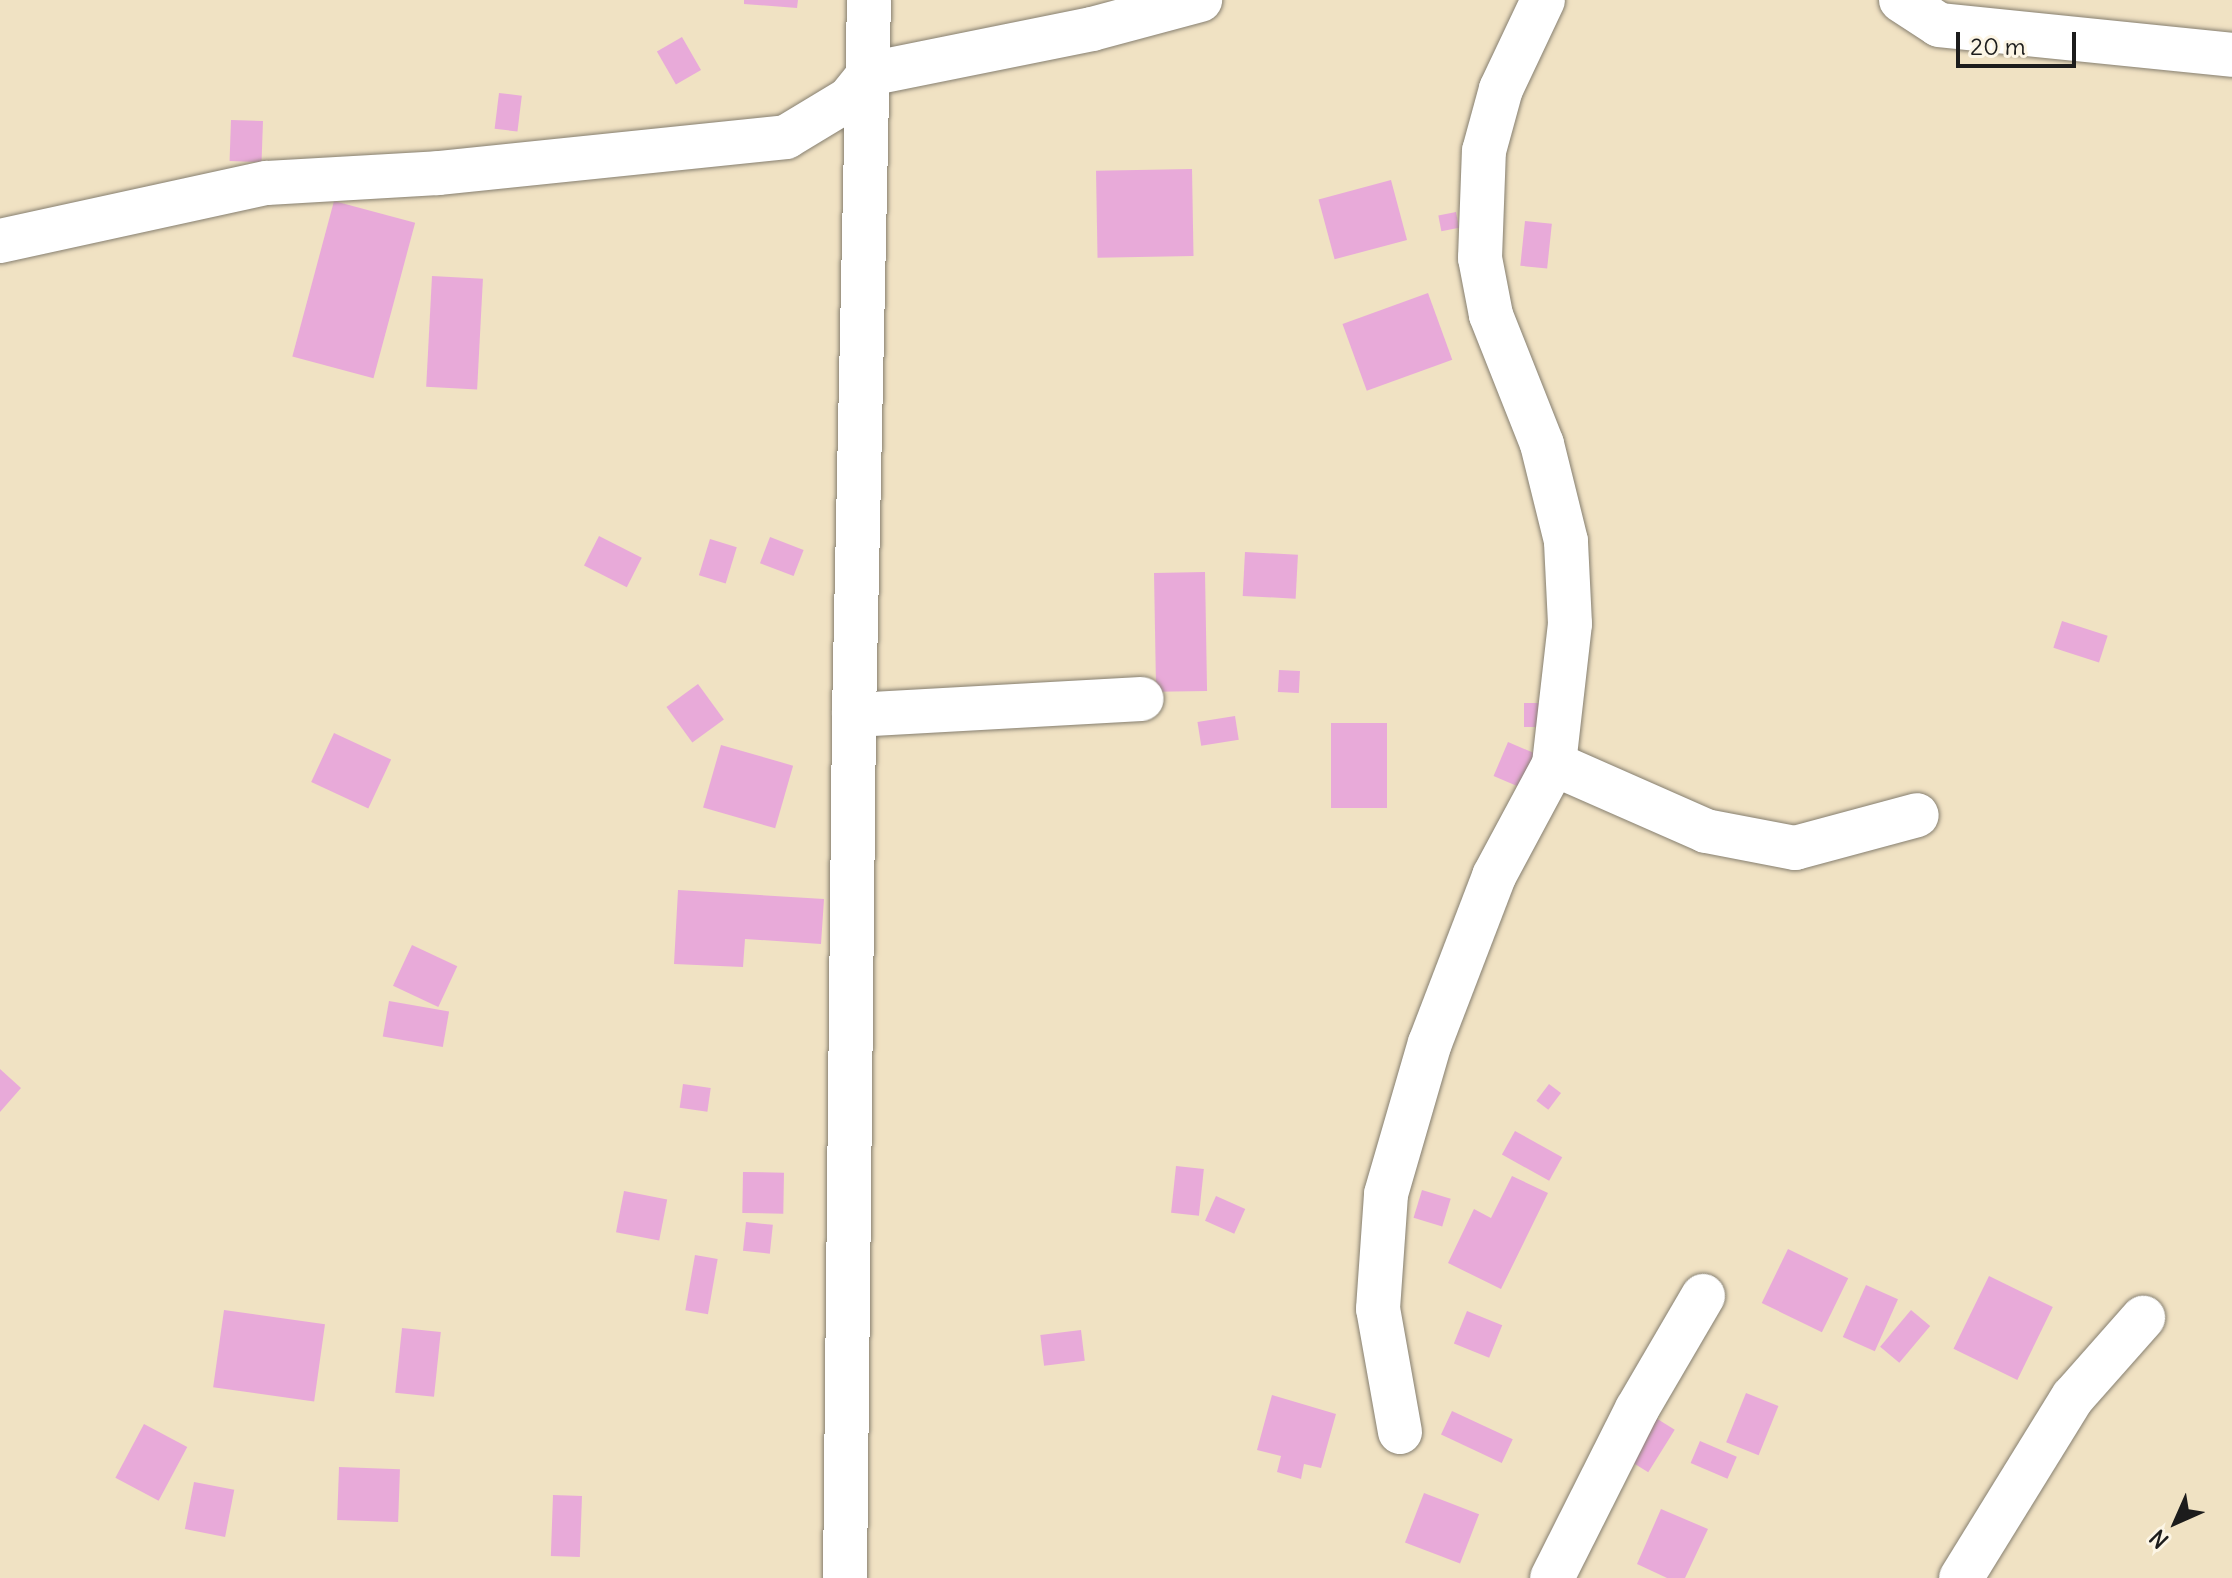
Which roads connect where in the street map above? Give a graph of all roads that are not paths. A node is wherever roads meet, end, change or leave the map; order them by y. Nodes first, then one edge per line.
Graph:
1 (869, 0) edge
2 (1200, 0) edge
3 (1543, 0) edge
4 (1901, 0) edge
5 (2232, 55) edge
6 (869, 74) junction
7 (0, 241) edge
8 (1142, 699) dead end
9 (854, 715) junction
10 (1554, 764) junction
11 (1917, 815) dead end
12 (1703, 1296) dead end
13 (2143, 1318) dead end
14 (1400, 1432) dead end
15 (845, 1578) edge
16 (1552, 1578) edge
17 (1961, 1578) edge

1 - 6 street
2 - 6 street
3 - 10 street
4 - 5 street
6 - 7 street
6 - 9 street
8 - 9 street
9 - 15 street
10 - 11 street
10 - 14 street
12 - 16 street
13 - 17 street

